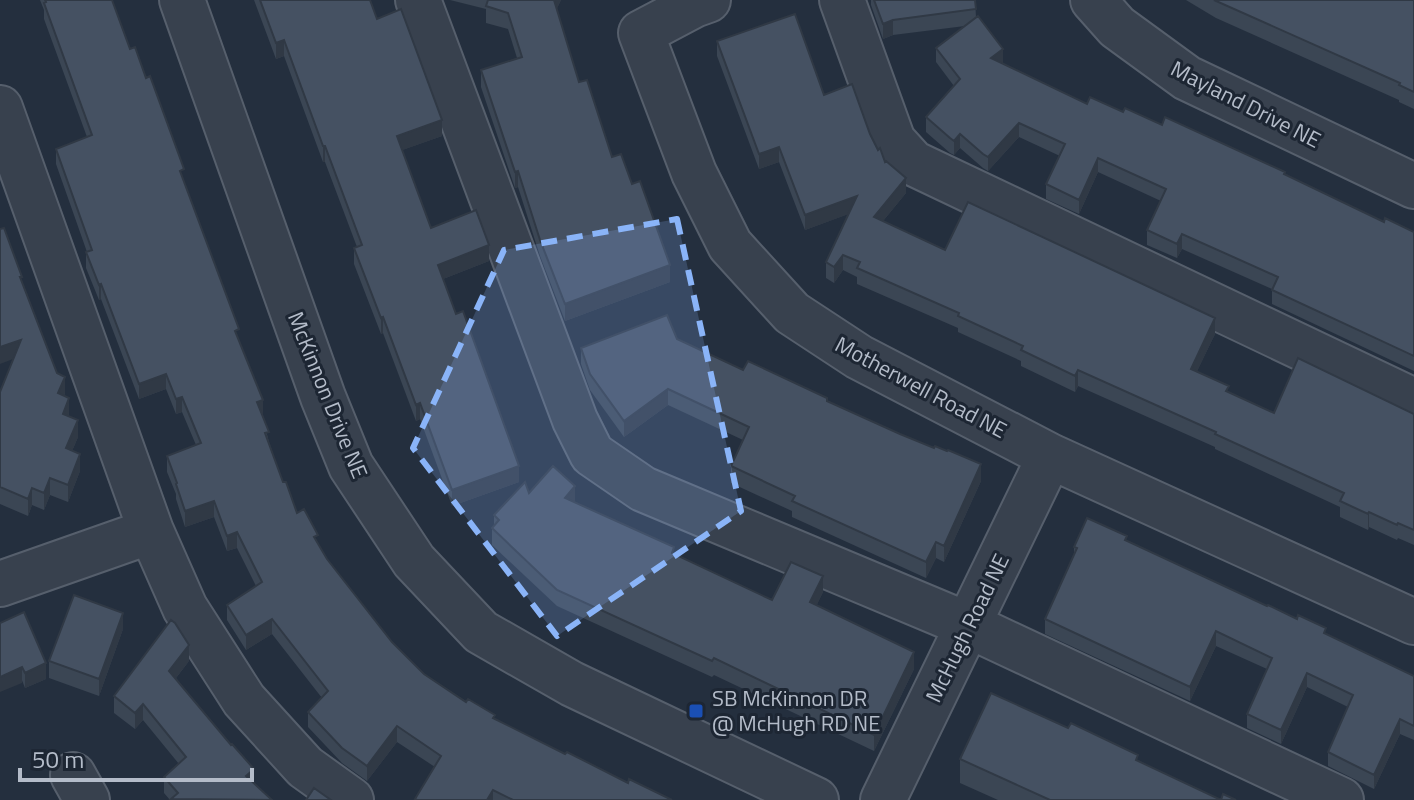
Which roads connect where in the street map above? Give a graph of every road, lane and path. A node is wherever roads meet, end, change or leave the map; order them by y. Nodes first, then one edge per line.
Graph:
1 (182, 0) edge
2 (418, 0) edge
3 (708, 0) edge
4 (842, 0) edge
5 (1093, 0) edge
6 (0, 108) edge
7 (1414, 186) edge
8 (1414, 401) edge
9 (1050, 456) junction
10 (151, 531) junction
11 (0, 584) edge
12 (1414, 622) edge
13 (968, 625) junction
14 (351, 800) edge
15 (816, 800) edge
16 (883, 800) edge
17 (1341, 800) edge

1 - 15 street, McKinnon Drive NE
2 - 13 street
3 - 9 street, Motherwell Road NE
4 - 8 street
5 - 7 street, Mayland Drive NE
6 - 10 street
9 - 12 street, Motherwell Road NE
9 - 13 street, McHugh Road NE
10 - 11 street
10 - 14 street
13 - 16 street, McHugh Road NE
13 - 17 street

